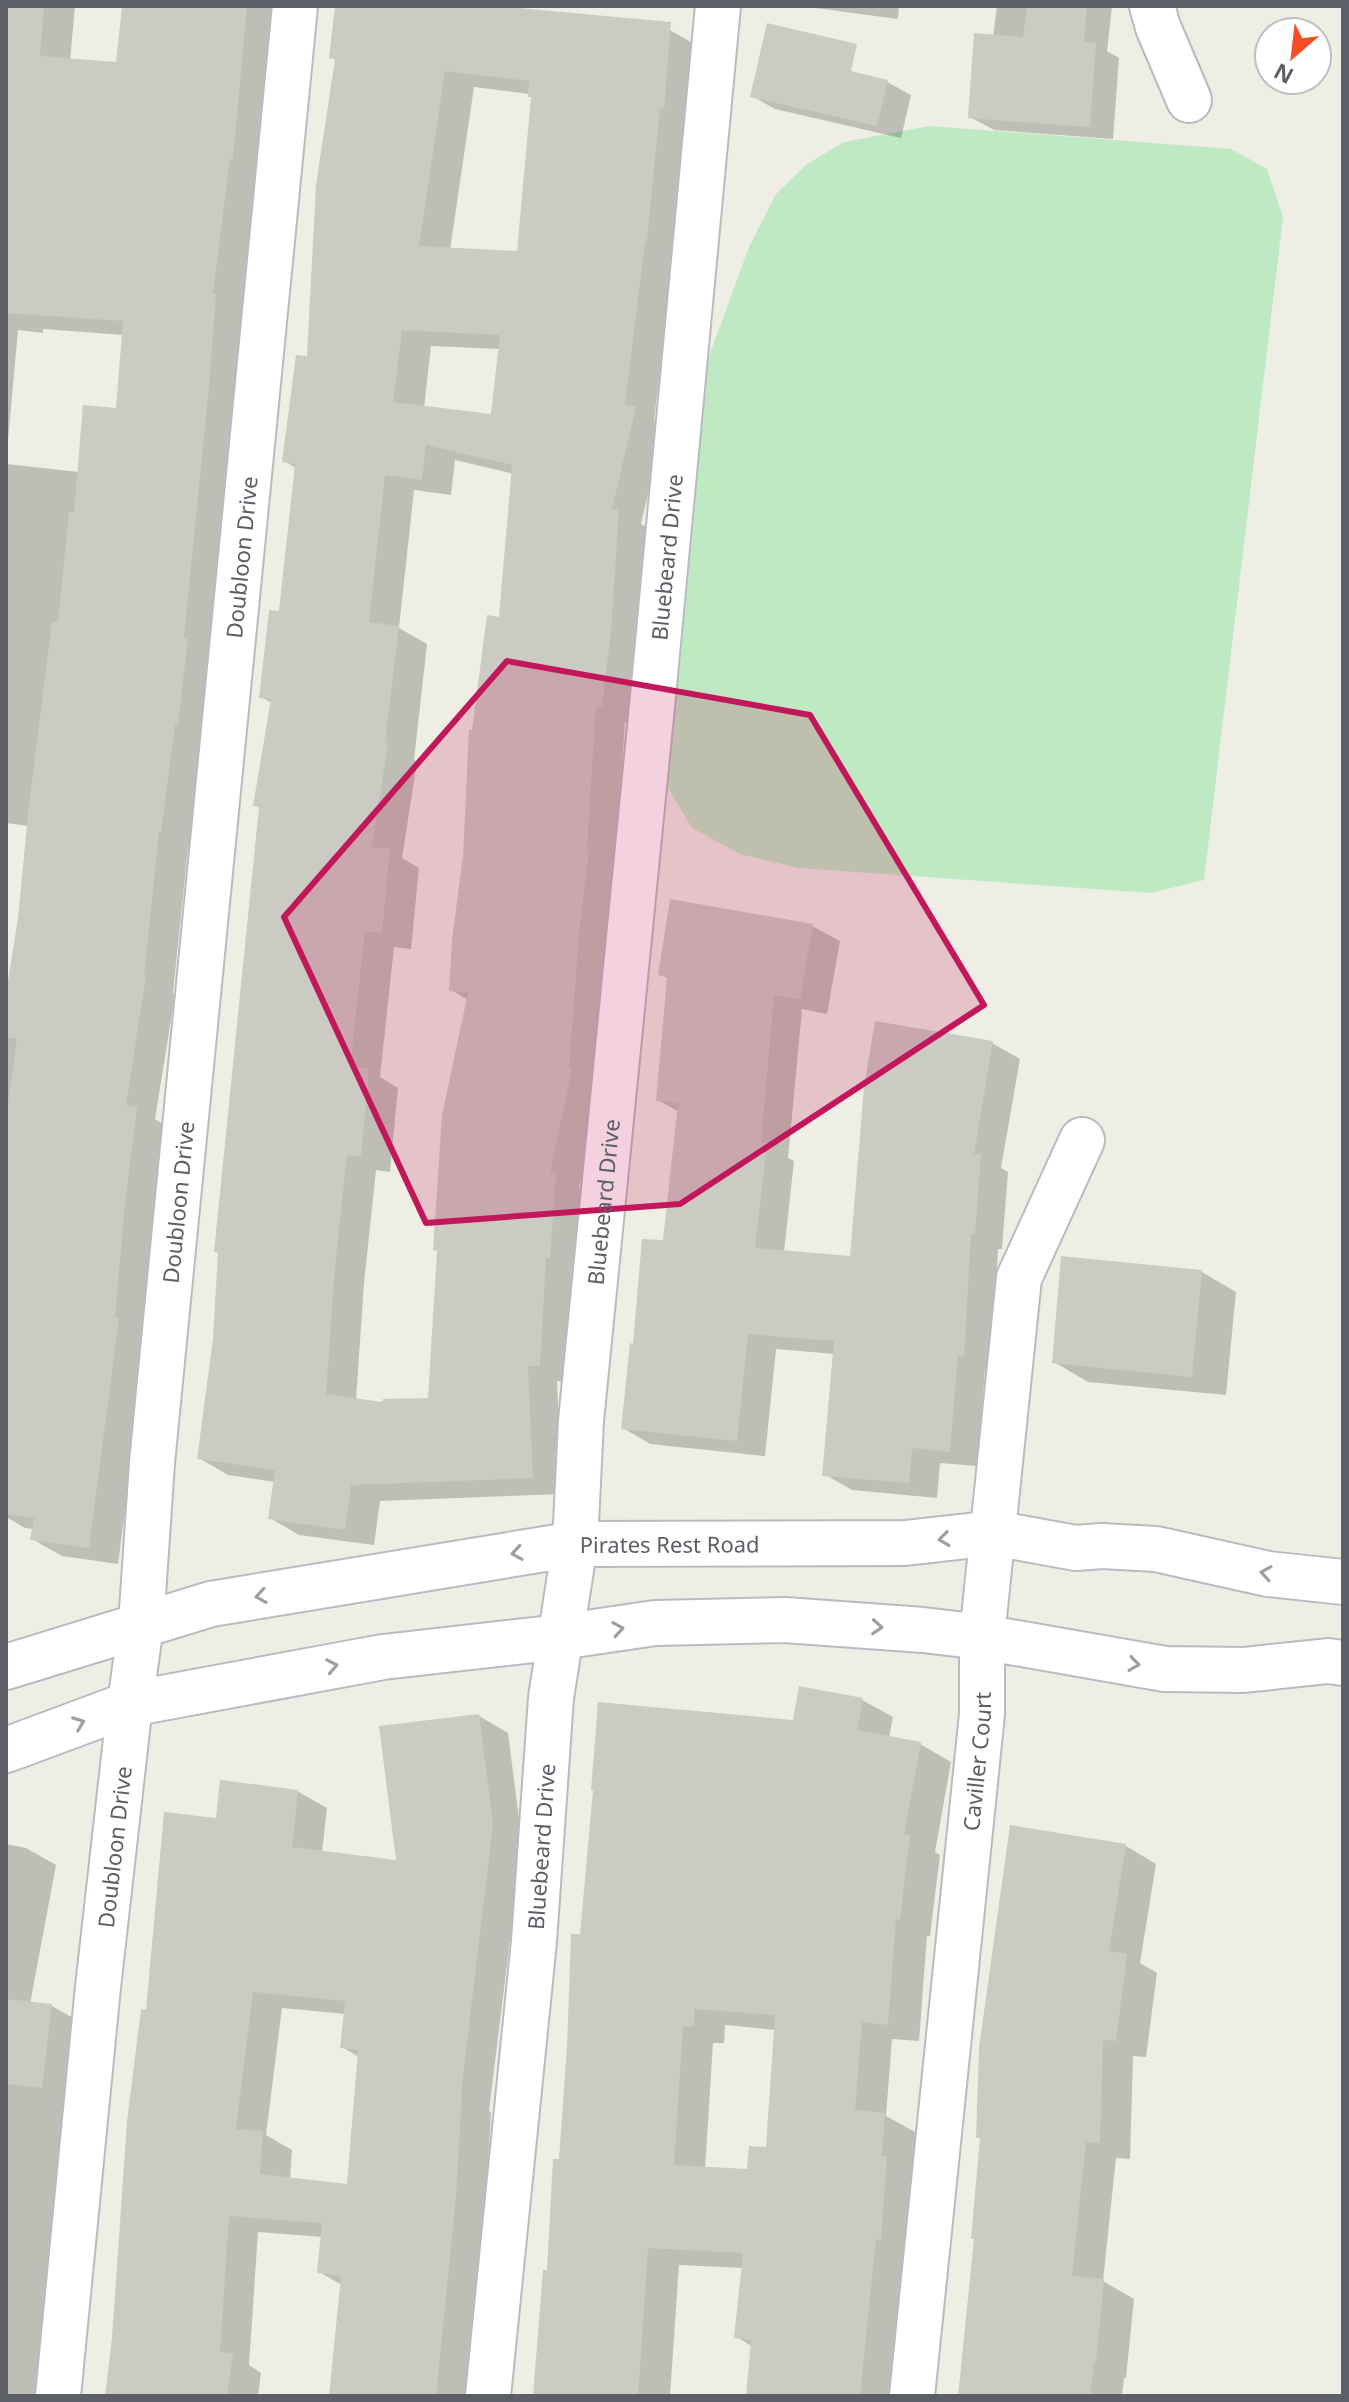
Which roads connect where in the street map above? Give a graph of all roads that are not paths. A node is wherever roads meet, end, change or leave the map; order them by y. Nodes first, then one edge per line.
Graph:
1 (295, 6) edge
2 (718, 6) edge
3 (1152, 6) edge
4 (1189, 100) dead end
5 (1082, 1140) dead end
6 (994, 1533) junction
7 (575, 1544) junction
8 (1343, 1582) edge
9 (141, 1625) junction
10 (560, 1637) junction
11 (982, 1637) junction
12 (1343, 1663) edge
13 (6, 1667) edge
14 (130, 1704) junction
15 (6, 1750) edge
16 (58, 2396) edge
17 (488, 2396) edge
18 (912, 2396) edge

1 - 9 street, Doubloon Drive
2 - 7 street, Bluebeard Drive
3 - 4 street
5 - 6 street, Caviller Court
6 -> 7 street, Pirates Rest Road
8 -> 6 street, Pirates Rest Road
6 - 11 street, Caviller Court
7 -> 9 street, Pirates Rest Road
7 - 10 street, Bluebeard Drive
9 - 13 street, Pirates Rest Road
9 - 14 street, Doubloon Drive
10 -> 11 street
14 -> 10 street
10 - 17 street, Bluebeard Drive
11 -> 12 street
11 - 18 street, Caviller Court
15 -> 14 street
14 - 16 street, Doubloon Drive

